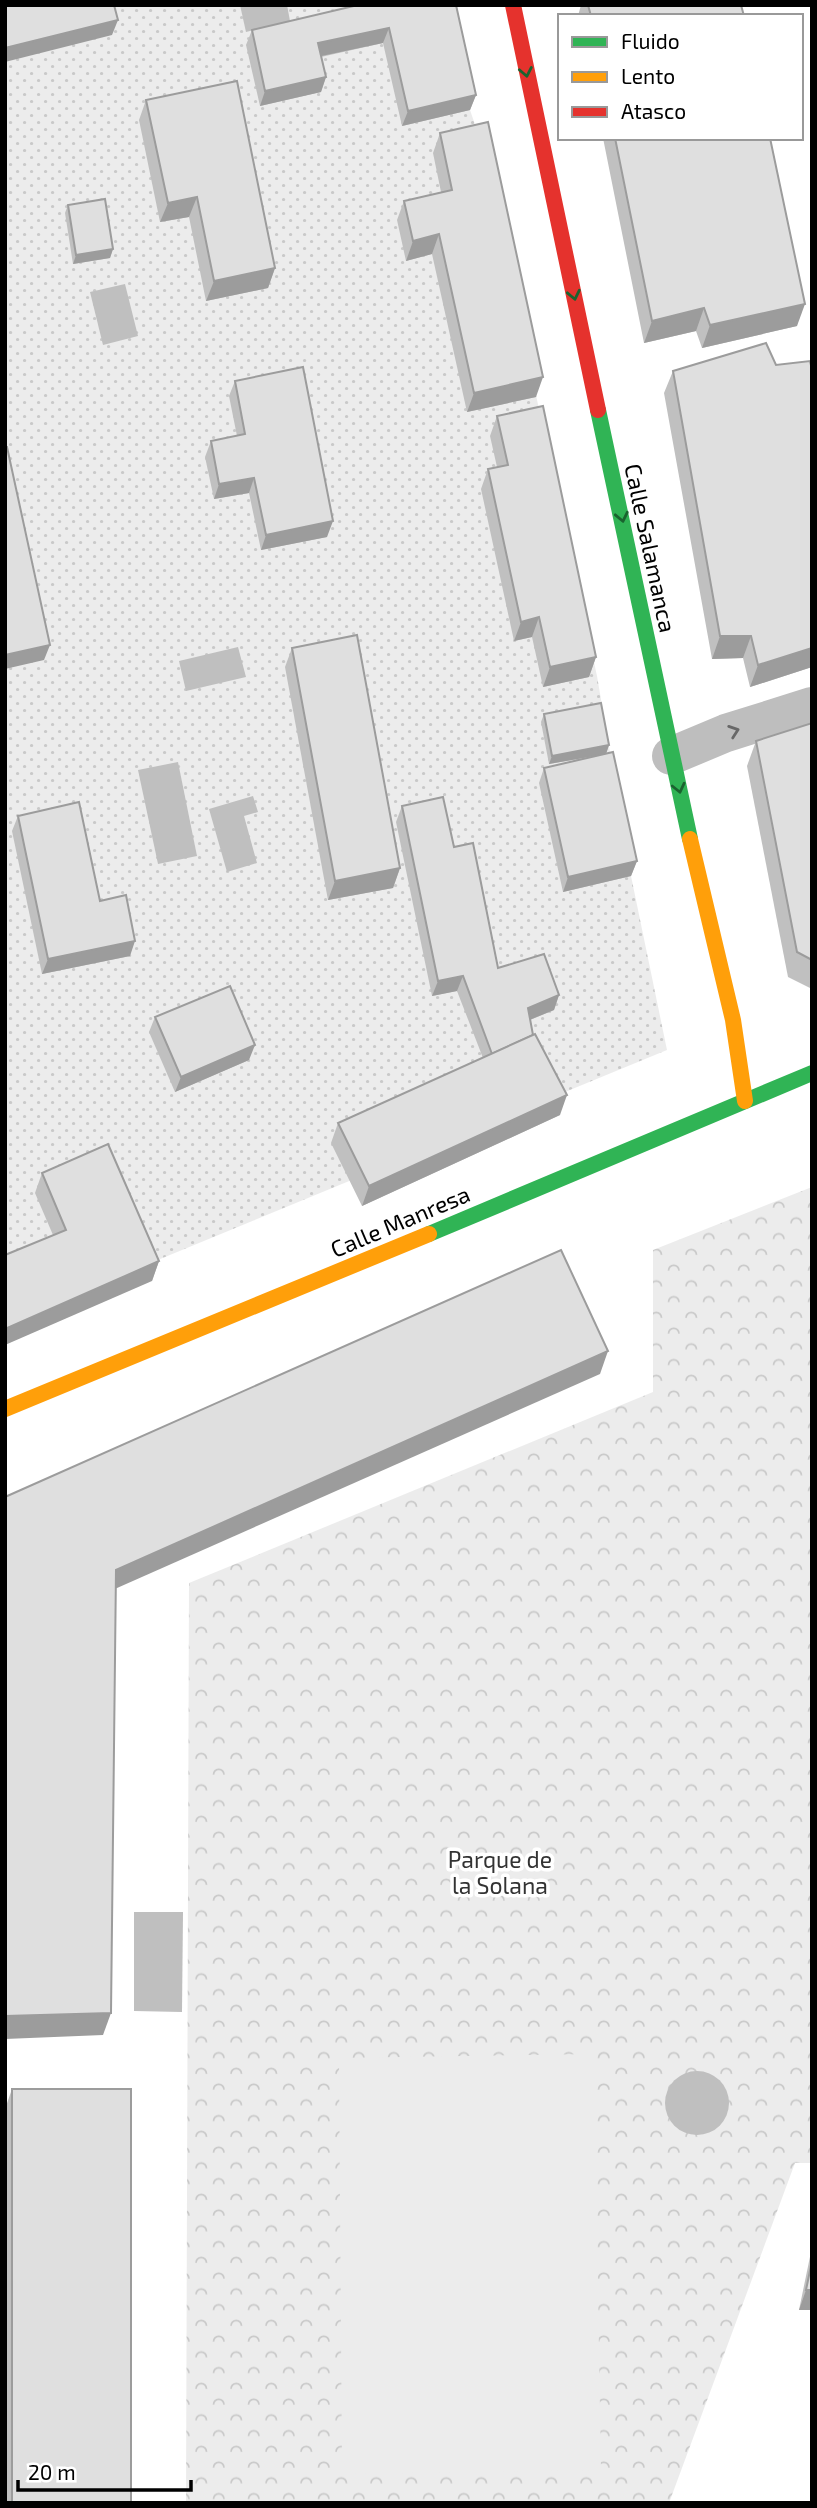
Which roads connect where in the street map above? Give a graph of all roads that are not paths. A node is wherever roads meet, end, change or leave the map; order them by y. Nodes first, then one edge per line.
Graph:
1 (513, 5) edge
2 (812, 706) edge
3 (671, 756) junction
4 (812, 1073) edge
5 (745, 1101) junction
6 (5, 1409) edge

1 -> 3 street, Calle Salamanca
3 -> 2 street
3 -> 5 street, Calle Salamanca
4 - 5 street, Calle Manresa
5 - 6 street, Calle Manresa

